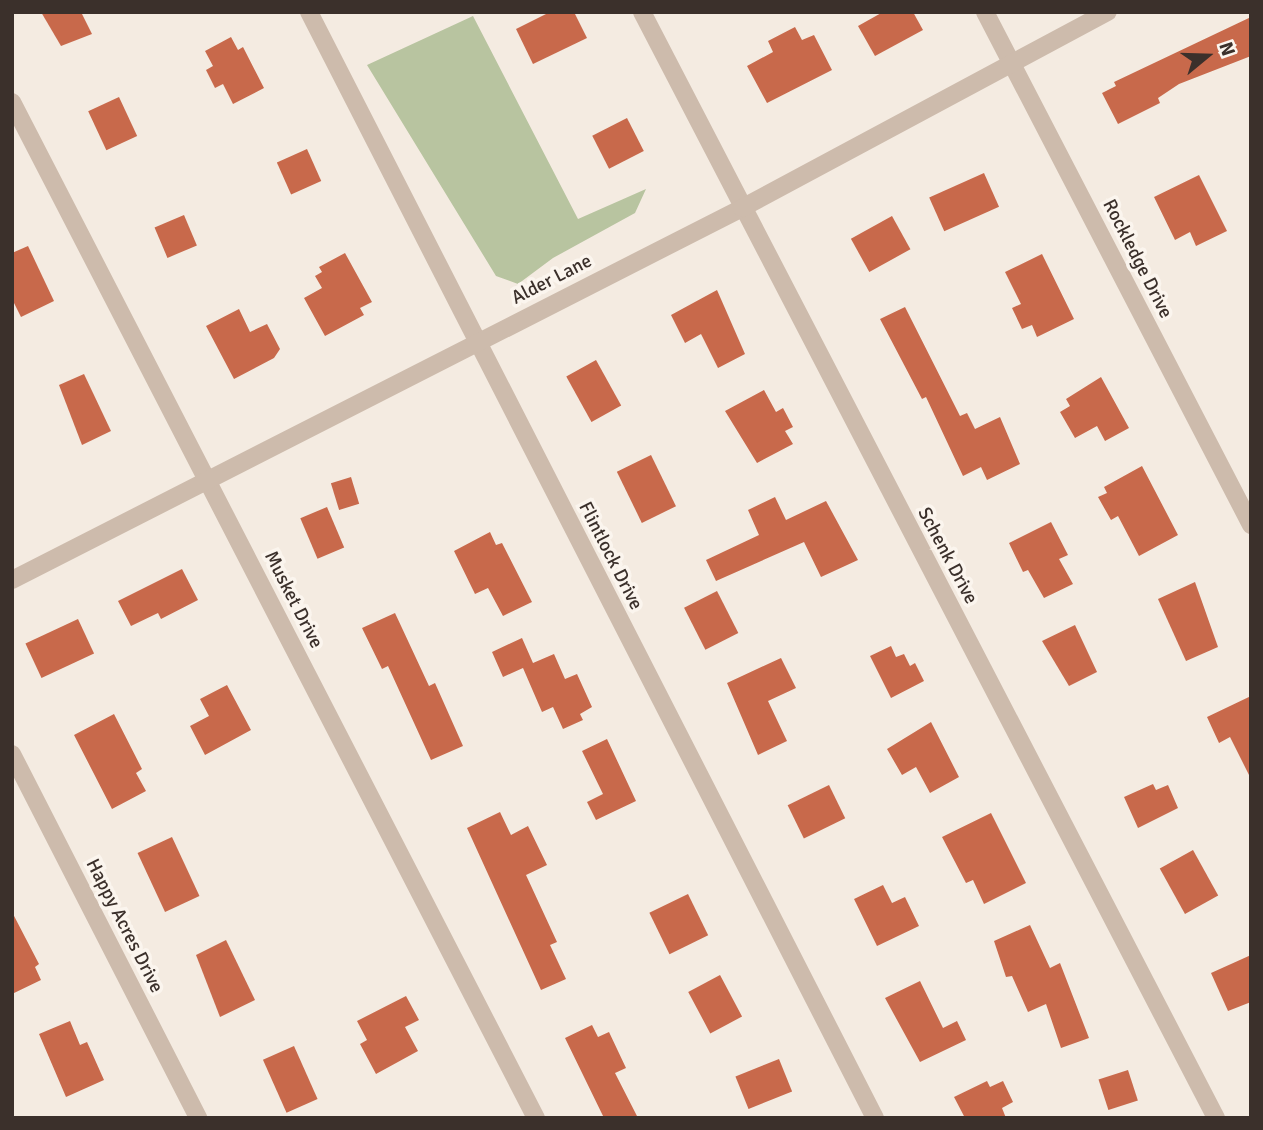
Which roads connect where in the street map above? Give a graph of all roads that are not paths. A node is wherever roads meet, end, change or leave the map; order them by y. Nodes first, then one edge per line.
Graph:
1 (309, 12) edge
2 (642, 12) edge
3 (985, 12) edge
4 (1108, 12) edge
5 (1010, 61) junction
6 (12, 102) edge
7 (742, 208) junction
8 (477, 342) junction
9 (206, 478) junction
10 (1251, 525) edge
11 (12, 580) edge
12 (12, 754) edge
13 (198, 1118) edge
14 (536, 1118) edge
15 (875, 1118) edge
16 (1216, 1118) edge

1 - 8 street, Flintlock Drive
2 - 7 street, Schenk Drive
3 - 5 street, Rockledge Drive
4 - 5 street, Alder Lane
5 - 7 street, Alder Lane
5 - 10 street, Rockledge Drive
6 - 9 street, Musket Drive
7 - 8 street, Alder Lane
7 - 16 street, Schenk Drive
8 - 9 street, Alder Lane
8 - 15 street, Flintlock Drive
9 - 11 street, Alder Lane
9 - 14 street, Musket Drive
12 - 13 street, Happy Acres Drive

